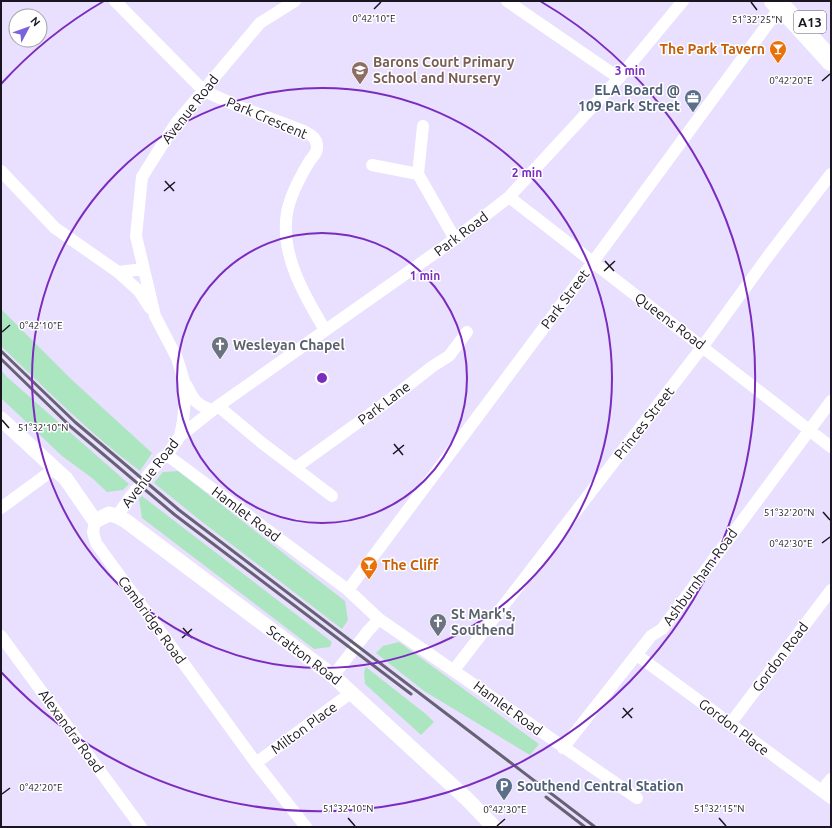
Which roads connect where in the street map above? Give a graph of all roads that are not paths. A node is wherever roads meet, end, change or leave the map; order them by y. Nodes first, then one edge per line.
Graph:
1 (115, 1) edge
2 (295, 1) edge
3 (507, 1) edge
4 (682, 1) edge
5 (781, 3) edge
6 (831, 45) edge
7 (831, 61) edge
8 (619, 78) junction
9 (204, 91) junction
10 (422, 126) dead end
11 (372, 165) dead end
12 (1, 171) edge
13 (418, 174) junction
14 (831, 174) edge
15 (509, 197) junction
16 (455, 239) junction
17 (593, 262) junction
18 (144, 269) junction
19 (118, 272) junction
20 (155, 316) junction
21 (324, 330) junction
22 (467, 332) dead end
23 (703, 346) junction
24 (184, 381) junction
25 (831, 401) edge
26 (215, 408) junction
27 (1, 419) edge
28 (809, 430) junction
29 (180, 436) junction
30 (831, 446) edge
31 (164, 456) junction
32 (295, 468) junction
33 (54, 469) junction
34 (332, 496) dead end
35 (1, 508) edge
36 (117, 516) junction
37 (95, 521) junction
38 (348, 590) junction
39 (831, 590) edge
40 (380, 619) junction
41 (1, 636) edge
42 (637, 655) junction
43 (454, 670) junction
44 (333, 676) junction
45 (352, 692) junction
46 (730, 724) junction
47 (563, 748) junction
48 (256, 763) junction
49 (831, 779) edge
50 (826, 795) edge
51 (637, 798) dead end
52 (300, 824) edge
53 (141, 827) edge
54 (494, 827) edge

1 - 9 street
2 - 9 street, Avenue Road
3 - 8 street
4 - 8 street, Park Road
5 - 6 main road, A13
5 - 7 main road, A13
5 - 17 street, Park Street
8 - 15 street, Park Road
9 - 18 street, Avenue Road
9 - 21 street, Park Crescent
10 - 13 street
11 - 13 street
12 - 19 street
13 - 16 street
14 - 23 street, Princes Street
15 - 16 street, Park Road
15 - 17 street, Queens Road
16 - 21 street, Park Road
17 - 23 street, Queens Road
17 - 38 street, Park Street
18 - 19 street
18 - 20 street, Avenue Road
19 - 20 street
20 - 24 street, Avenue Road
21 - 26 street, Park Road
22 - 32 street, Park Lane
23 - 28 street, Queens Road
23 - 43 street, Princes Street
24 - 26 street, Avenue Road
24 - 29 street, Avenue Road
25 - 28 street, Ashburnham Road
26 - 29 street, Park Road
26 - 32 street
27 - 33 street
28 - 30 street, Queens Road
28 - 42 street, Ashburnham Road
29 - 31 street, Avenue Road
31 - 36 street, Avenue Road
31 - 38 street, Hamlet Road
32 - 34 street
33 - 35 street
33 - 37 street
36 - 37 street
36 - 44 street, Scratton Road
37 - 48 street, Cambridge Road
38 - 40 street, Hamlet Road
39 - 46 street, Gordon Road
40 - 43 street, Hamlet Road
40 - 44 street
41 - 53 street, Alexandra Road
42 - 46 street, Gordon Place
42 - 47 street, Ashburnham Road
43 - 47 street, Hamlet Road
44 - 45 street, Scratton Road
45 - 48 street, Milton Place
45 - 54 street, Scratton Road
46 - 50 street, Gordon Place
47 - 51 street, Hamlet Road
48 - 52 street, Cambridge Road
49 - 50 street

